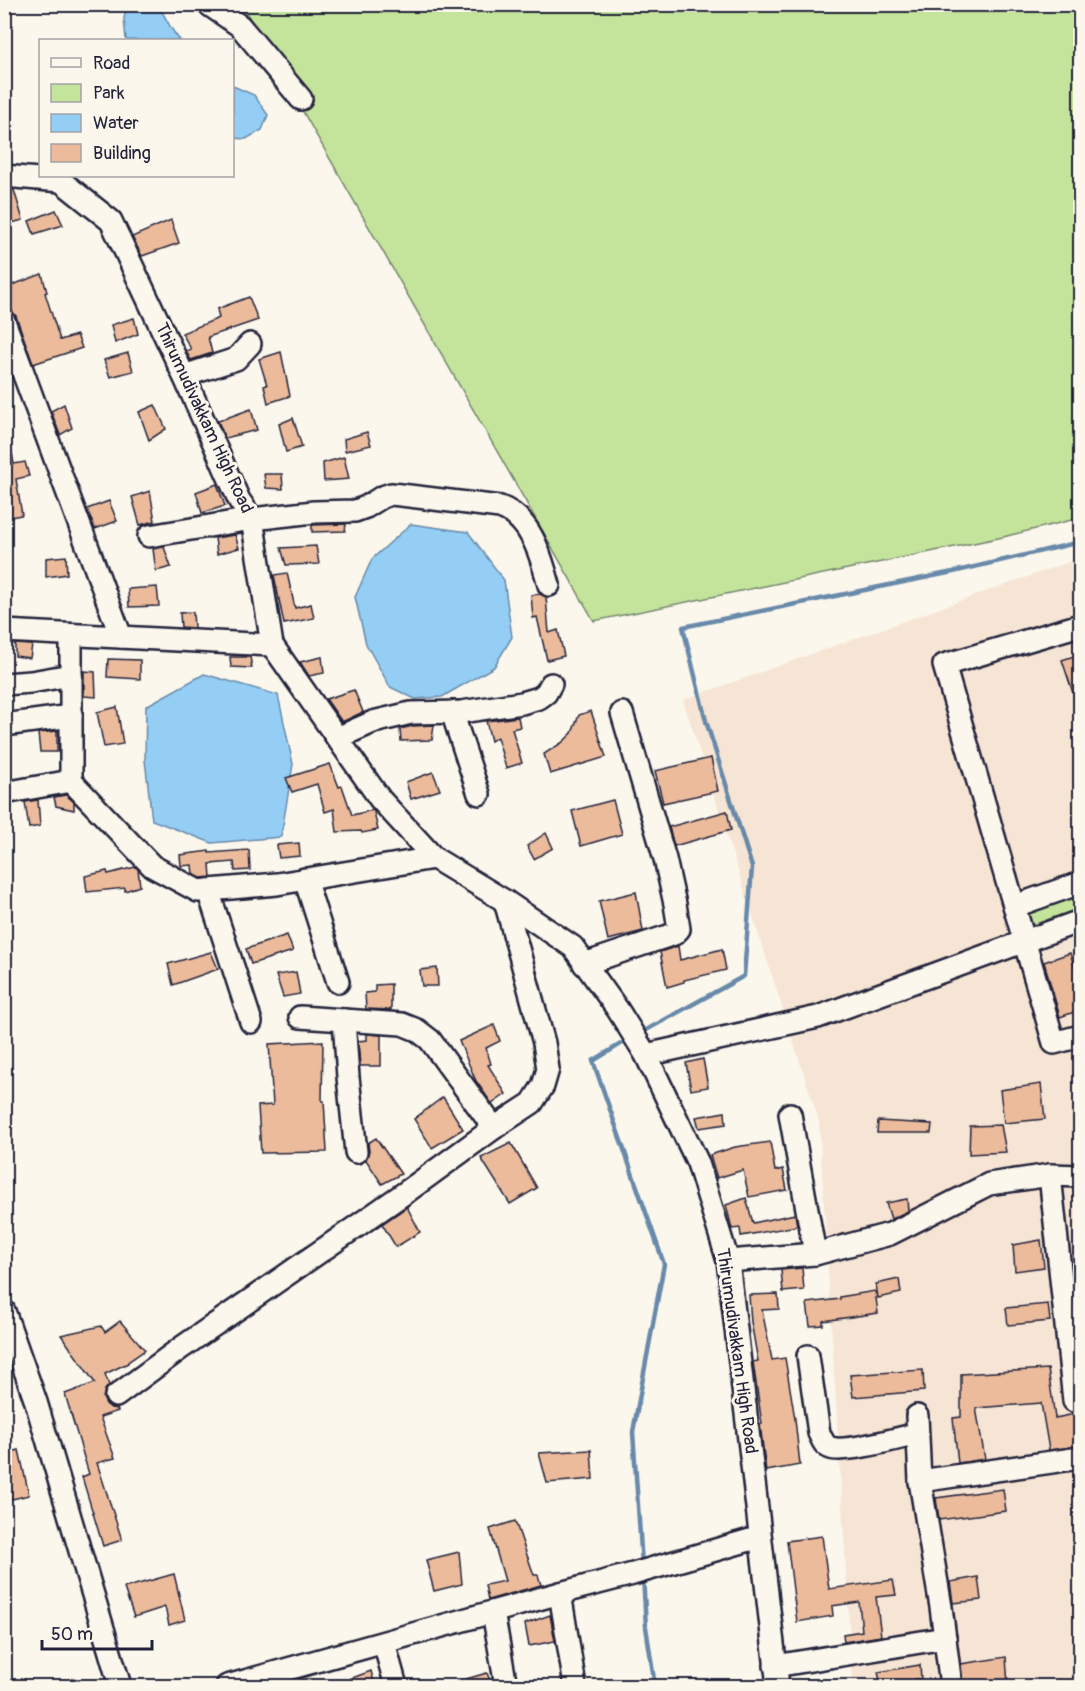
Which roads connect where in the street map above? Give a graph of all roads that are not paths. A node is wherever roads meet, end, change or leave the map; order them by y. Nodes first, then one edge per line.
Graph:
1 (208, 4) edge
2 (301, 99) dead end
3 (4, 176) edge
4 (4, 321) edge
5 (250, 344) dead end
6 (184, 376) junction
7 (252, 519) junction
8 (149, 536) dead end
9 (549, 585) dead end
10 (1080, 625) edge
11 (5, 628) edge
12 (71, 635) junction
13 (121, 637) junction
14 (272, 645) junction
15 (71, 675) junction
16 (4, 684) edge
17 (551, 684) dead end
18 (452, 712) junction
19 (622, 713) dead end
20 (71, 716) junction
21 (4, 725) edge
22 (337, 738) junction
23 (71, 781) junction
24 (4, 793) edge
25 (479, 794) dead end
26 (434, 858) junction
27 (305, 879) junction
28 (1080, 883) edge
29 (208, 890) junction
30 (506, 901) junction
31 (1015, 906) junction
32 (1080, 921) edge
33 (1024, 942) junction
34 (584, 964) junction
35 (338, 982) dead end
36 (300, 1017) dead end
37 (344, 1020) junction
38 (251, 1022) dead end
39 (1080, 1036) edge
40 (644, 1051) junction
41 (790, 1114) dead end
42 (494, 1128) junction
43 (356, 1152) dead end
44 (1050, 1175) junction
45 (1080, 1176) edge
46 (814, 1254) junction
47 (728, 1261) junction
48 (4, 1311) edge
49 (808, 1356) dead end
50 (116, 1396) dead end
51 (1074, 1401) dead end
52 (1080, 1458) edge
53 (920, 1481) junction
54 (760, 1537) junction
55 (560, 1593) junction
56 (493, 1612) junction
57 (945, 1638) junction
58 (384, 1643) junction
59 (776, 1676) edge
60 (120, 1686) edge
61 (227, 1686) edge
62 (396, 1686) edge
63 (506, 1686) edge
64 (575, 1686) edge
65 (951, 1686) edge

1 - 2 street
3 - 6 street, Thirumudivakkam High Road
4 - 13 street
5 - 6 street
6 - 7 street, Thirumudivakkam High Road
7 - 8 street
7 - 9 street
7 - 14 street, Thirumudivakkam High Road
10 - 31 street
11 - 12 street
12 - 13 street
12 - 15 street
13 - 14 street
14 - 22 street, Thirumudivakkam High Road
15 - 16 street
15 - 20 street
17 - 18 street
18 - 22 street
18 - 25 street
19 - 34 street
20 - 21 street
20 - 23 street
22 - 26 street, Thirumudivakkam High Road
23 - 24 street
23 - 29 street
26 - 27 street
26 - 30 street, Thirumudivakkam High Road
27 - 29 street
27 - 35 street
28 - 31 street
29 - 38 street
30 - 34 street, Thirumudivakkam High Road
30 - 42 street
31 - 33 street
32 - 33 street
33 - 39 street
33 - 40 street
34 - 40 street, Thirumudivakkam High Road
36 - 37 street
37 - 42 street
37 - 43 street
40 - 47 street, Thirumudivakkam High Road
41 - 46 street
42 - 50 street
44 - 45 street
44 - 46 street
44 - 51 street
46 - 47 street
47 - 54 street, Thirumudivakkam High Road
48 - 60 street
49 - 53 street
52 - 53 street
53 - 57 street
54 - 55 street
54 - 59 street, Thirumudivakkam High Road
55 - 56 street
55 - 64 street
56 - 58 street
56 - 63 street
57 - 59 street
57 - 65 street
58 - 61 street
58 - 62 street

